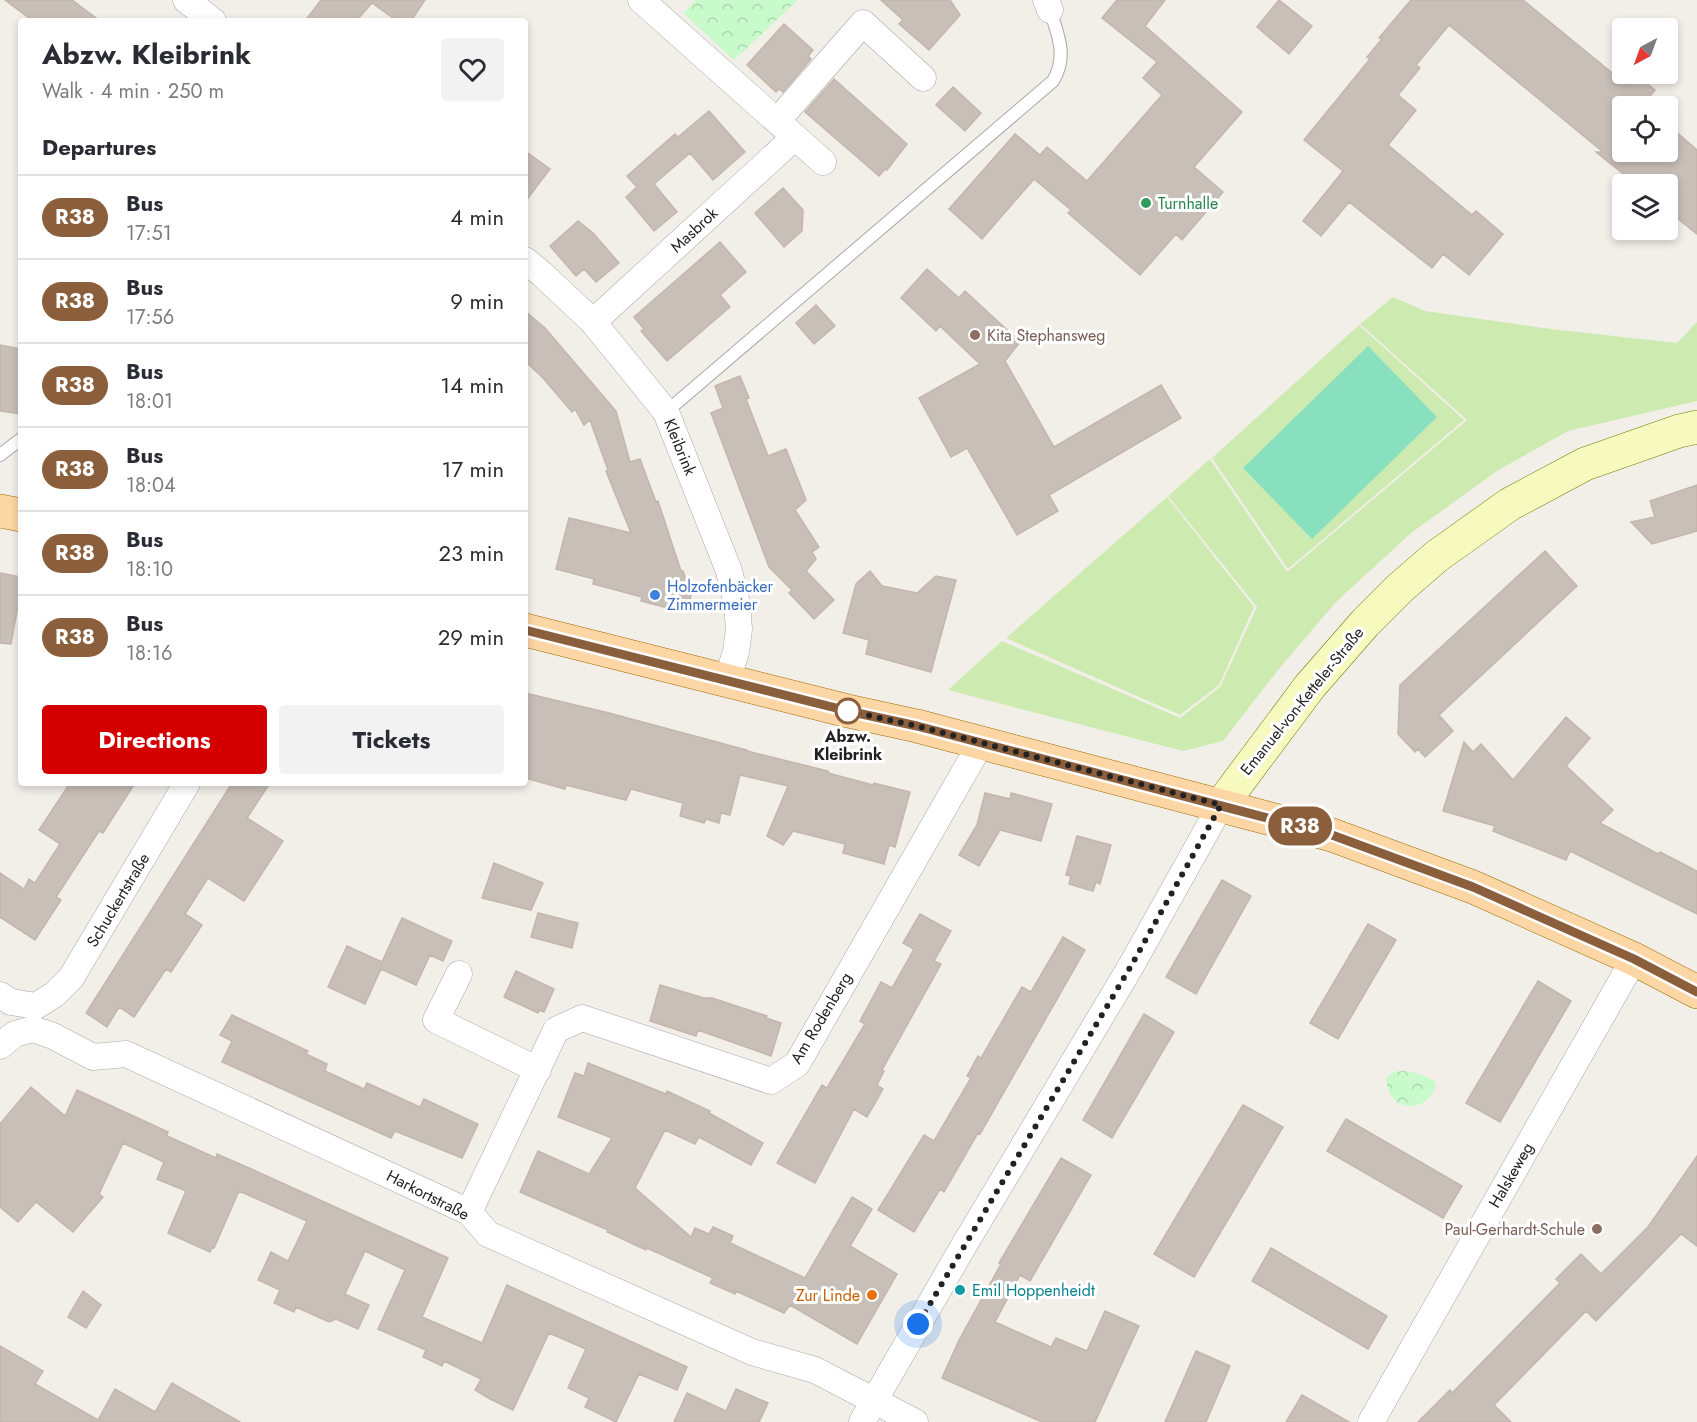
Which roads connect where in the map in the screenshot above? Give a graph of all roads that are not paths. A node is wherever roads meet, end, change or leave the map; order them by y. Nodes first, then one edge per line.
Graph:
1 (186, 0) edge
2 (641, 0) edge
3 (1048, 5) edge
4 (209, 18) edge
5 (923, 78) dead end
6 (785, 130) junction
7 (823, 162) dead end
8 (528, 262) edge
9 (593, 322) junction
10 (666, 412) junction
11 (1697, 427) edge
12 (18, 441) edge
13 (0, 455) edge
14 (0, 511) edge
15 (18, 514) edge
16 (528, 631) edge
17 (727, 680) junction
18 (981, 743) junction
19 (185, 786) edge
20 (1221, 805) junction
21 (1634, 959) junction
22 (459, 974) dead end
23 (1697, 992) edge
24 (0, 994) edge
25 (35, 1017) junction
26 (0, 1046) edge
27 (538, 1070) junction
28 (469, 1212) junction
29 (868, 1411) edge
30 (915, 1422) edge
31 (1371, 1422) edge

1 - 4 street
2 - 6 street
3 - 10 lane
5 - 6 street, Masbrok
6 - 7 street
6 - 9 street, Masbrok
8 - 9 street, Kleibrink
9 - 10 street, Kleibrink
10 - 17 street, Kleibrink
11 - 20 main road, Emanuel-von-Ketteler-Straße
12 - 13 lane
14 - 15 main road
16 - 17 main road
17 - 18 main road
18 - 20 main road
18 - 27 street, Am Rodenberg
19 - 25 street, Schuckertstraße
20 - 21 main road
20 - 29 street
21 - 23 main road
21 - 31 street, Halskeweg
22 - 27 street
24 - 25 street, Harkortstraße
25 - 26 street, Schuckertstraße
25 - 28 street, Harkortstraße
27 - 28 street, Am Rodenberg
28 - 29 street, Harkortstraße
29 - 30 street, Harkortstraße

